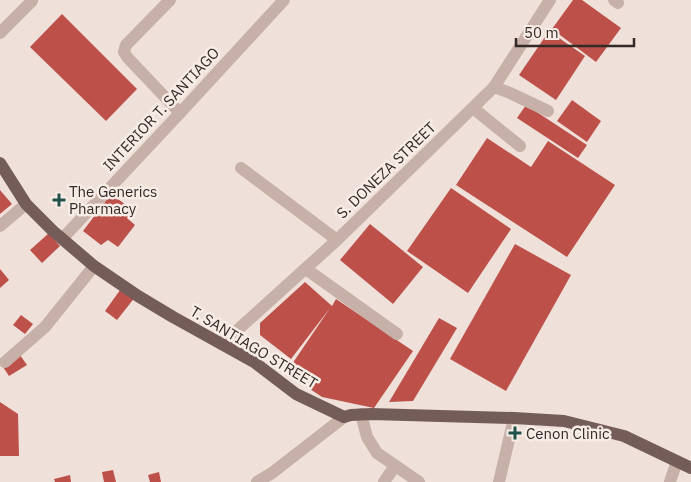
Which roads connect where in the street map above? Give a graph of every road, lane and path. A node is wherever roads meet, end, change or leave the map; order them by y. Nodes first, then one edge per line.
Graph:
1 (170, 0) edge
2 (284, 0) edge
3 (550, 0) edge
4 (32, 1) edge
5 (0, 33) edge
6 (494, 87) junction
7 (473, 108) junction
8 (548, 111) dead end
9 (180, 113) junction
10 (520, 146) dead end
11 (0, 163) edge
12 (241, 168) dead end
13 (26, 204) junction
14 (0, 226) edge
15 (62, 239) junction
16 (337, 240) junction
17 (94, 266) junction
18 (306, 269) junction
19 (397, 334) dead end
20 (222, 344) junction
21 (5, 362) dead end
22 (361, 414) junction
23 (344, 417) junction
24 (514, 418) junction
25 (676, 461) junction
26 (395, 466) junction
27 (691, 468) edge
28 (257, 482) edge
29 (384, 482) edge
30 (419, 482) edge
31 (499, 482) edge
32 (670, 482) edge

1 - 9 street
2 - 9 street, INTERIOR T. SANTIAGO
3 - 6 street, S. DONEZA STREET
4 - 5 street
6 - 7 street, S. DONEZA STREET
6 - 8 street
7 - 10 street
7 - 16 street, S. DONEZA STREET
9 - 15 street, INTERIOR T. SANTIAGO
11 - 13 main road, T. SANTIAGO STREET
12 - 16 street
13 - 14 street
13 - 15 main road, T. SANTIAGO STREET
15 - 17 main road, T. SANTIAGO STREET
16 - 18 street, S. DONEZA STREET
17 - 20 main road, T. SANTIAGO STREET
17 - 21 street
18 - 19 street
18 - 20 street, S. DONEZA STREET
20 - 23 main road, T. SANTIAGO STREET
22 - 23 main road
22 - 24 main road
22 - 26 street
23 - 28 street
24 - 25 main road
24 - 31 street
25 - 27 main road
25 - 32 street
26 - 29 street
26 - 30 street

